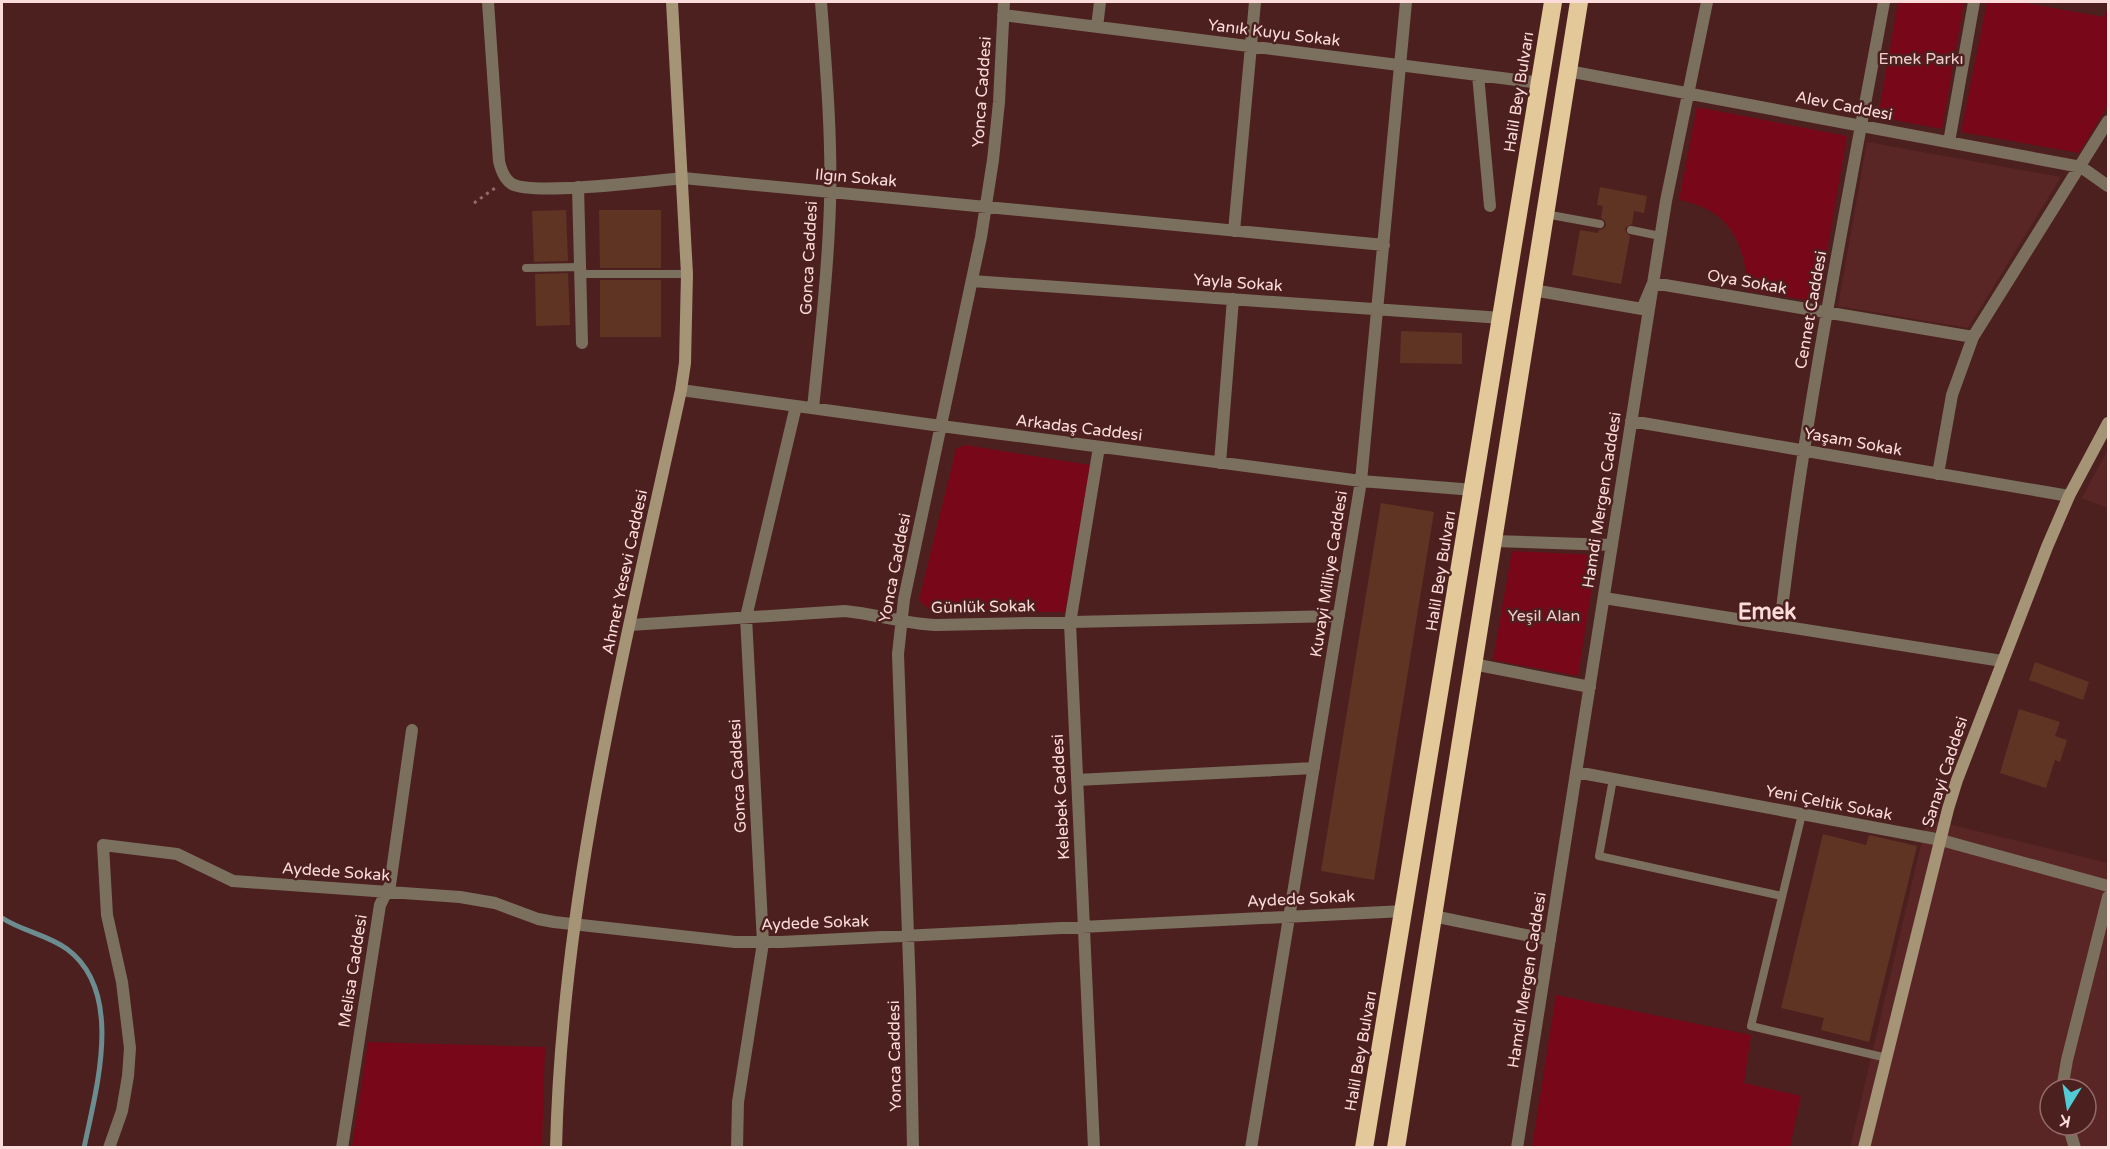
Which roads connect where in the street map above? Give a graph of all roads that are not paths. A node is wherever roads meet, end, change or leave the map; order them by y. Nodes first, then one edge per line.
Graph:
1 (488, 2) edge
2 (672, 2) edge
3 (821, 2) edge
4 (1004, 2) edge
5 (1100, 2) edge
6 (1255, 2) edge
7 (1406, 2) edge
8 (1553, 2) edge
9 (1579, 2) edge
10 (1707, 2) edge
11 (1884, 2) edge
12 (1974, 2) edge
13 (1003, 15) junction
14 (1097, 27) junction
15 (1251, 46) junction
16 (1400, 65) junction
17 (1568, 71) junction
18 (1478, 75) junction
19 (1541, 83) junction
20 (1688, 94) junction
21 (2109, 122) edge
22 (1861, 126) junction
23 (1949, 142) junction
24 (2081, 167) junction
25 (683, 178) junction
26 (2109, 186) edge
27 (578, 187) junction
28 (829, 192) junction
29 (1490, 206) dead end
30 (986, 207) junction
31 (1545, 214) junction
32 (1599, 224) dead end
33 (1631, 230) dead end
34 (1234, 231) junction
35 (1660, 236) junction
36 (1384, 246) junction
37 (526, 268) dead end
38 (580, 270) junction
39 (687, 274) junction
40 (972, 281) junction
41 (1653, 283) junction
42 (1533, 290) junction
43 (1233, 299) junction
44 (1378, 309) junction
45 (1828, 313) junction
46 (1502, 318) junction
47 (1973, 337) junction
48 (582, 343) dead end
49 (681, 390) junction
50 (796, 406) junction
51 (813, 408) junction
52 (1631, 421) junction
53 (2109, 423) edge
54 (941, 426) junction
55 (1099, 447) junction
56 (1803, 451) junction
57 (1221, 463) junction
58 (1938, 474) junction
59 (1361, 481) junction
60 (1474, 490) junction
61 (2069, 496) junction
62 (1493, 541) junction
63 (1612, 545) junction
64 (1604, 598) junction
65 (1339, 616) junction
66 (746, 617) junction
67 (901, 622) junction
68 (1070, 622) junction
69 (630, 625) junction
70 (1780, 626) junction
71 (2002, 661) junction
72 (1473, 664) junction
73 (1590, 687) junction
74 (412, 730) dead end
75 (1314, 768) junction
76 (1576, 772) junction
77 (1613, 779) junction
78 (1077, 780) junction
79 (1802, 814) junction
80 (1941, 840) junction
81 (2109, 886) edge
82 (387, 892) junction
83 (1782, 896) junction
84 (2109, 897) edge
85 (1404, 911) junction
86 (1290, 916) junction
87 (1432, 916) junction
88 (575, 925) junction
89 (1084, 927) junction
90 (908, 936) junction
91 (1550, 940) junction
92 (763, 943) junction
93 (1887, 1058) junction
94 (2064, 1077) edge
95 (109, 1148) edge
96 (342, 1148) edge
97 (556, 1148) edge
98 (737, 1148) edge
99 (913, 1148) edge
100 (1094, 1148) edge
101 (1251, 1148) edge
102 (1364, 1148) edge
103 (1396, 1148) edge
104 (1517, 1148) edge
105 (1863, 1148) edge

1 - 27 street, Ilgın Sokak
2 - 25 street, Ahmet Yesevi Caddesi
3 - 28 street, Gonca Caddesi
4 - 13 street, Yonca Caddesi
5 - 14 street
6 - 15 street
7 - 16 street, Kuvayi Milliye Caddesi
8 - 19 highway, Halil Bey Bulvarı
9 - 17 highway
10 - 20 street, Hamdi Mergen Caddesi
11 - 22 street, Cennet Caddesi
12 - 23 street
13 - 14 street, Yanık Kuyu Sokak
13 - 30 street, Yonca Caddesi
14 - 15 street, Yanık Kuyu Sokak
15 - 16 street, Yanık Kuyu Sokak
15 - 34 street
16 - 18 street, Yanık Kuyu Sokak
16 - 36 street, Kuvayi Milliye Caddesi
17 - 20 street, Alev Caddesi
17 - 31 highway
18 - 19 street, Yanık Kuyu Sokak
18 - 29 street, Halil Bey Bulvarı
19 - 46 highway, Halil Bey Bulvarı
20 - 22 street, Alev Caddesi
20 - 35 street, Hamdi Mergen Caddesi
21 - 24 street
22 - 23 street, Alev Caddesi
22 - 45 street, Cennet Caddesi
23 - 24 street, Alev Caddesi
24 - 26 street, Alev Caddesi
24 - 47 street
25 - 27 street, Ilgın Sokak
25 - 28 street, Ilgın Sokak
25 - 39 street, Ahmet Yesevi Caddesi
27 - 38 street
28 - 30 street, Ilgın Sokak
28 - 51 street, Gonca Caddesi
30 - 34 street, Ilgın Sokak
30 - 40 street, Yonca Caddesi
31 - 32 lane
31 - 42 highway
33 - 35 lane
34 - 36 street, Ilgın Sokak
35 - 41 street, Hamdi Mergen Caddesi
36 - 44 street, Kuvayi Milliye Caddesi
37 - 38 lane
38 - 39 lane
38 - 48 street
39 - 49 street, Ahmet Yesevi Caddesi
40 - 43 street, Yayla Sokak
40 - 54 street, Yonca Caddesi
41 - 42 street
41 - 45 street, Oya Sokak
41 - 52 street, Hamdi Mergen Caddesi
42 - 62 highway
43 - 44 street, Yayla Sokak
43 - 57 street
44 - 46 street, Yayla Sokak
44 - 59 street, Kuvayi Milliye Caddesi
45 - 47 street, Oya Sokak
45 - 56 street, Cennet Caddesi
46 - 60 highway, Halil Bey Bulvarı
47 - 58 street
49 - 50 street, Arkadaş Caddesi
49 - 69 street, Ahmet Yesevi Caddesi
50 - 51 street, Arkadaş Caddesi
50 - 66 street, Gonca Caddesi
51 - 54 street, Arkadaş Caddesi
52 - 56 street, Yaşam Sokak
52 - 63 street, Hamdi Mergen Caddesi
53 - 61 street, Sanayi Caddesi
54 - 55 street, Arkadaş Caddesi
54 - 67 street, Yonca Caddesi
55 - 57 street, Arkadaş Caddesi
55 - 68 street, Kelebek Caddesi
56 - 58 street, Yaşam Sokak
56 - 70 street, Cennet Caddesi
57 - 59 street, Arkadaş Caddesi
58 - 61 street, Yaşam Sokak
59 - 60 street, Arkadaş Caddesi
59 - 65 street, Kuvayi Milliye Caddesi
60 - 85 highway, Halil Bey Bulvarı
61 - 71 street, Sanayi Caddesi
62 - 63 street
62 - 72 highway
63 - 64 street, Hamdi Mergen Caddesi
64 - 70 street
64 - 73 street, Hamdi Mergen Caddesi
65 - 68 street, Günlük Sokak
65 - 75 street, Kuvayi Milliye Caddesi
66 - 67 street, Günlük Sokak
66 - 69 street, Günlük Sokak
66 - 92 street, Gonca Caddesi
67 - 68 street, Günlük Sokak
67 - 90 street, Yonca Caddesi
68 - 78 street, Kelebek Caddesi
69 - 88 street, Ahmet Yesevi Caddesi
70 - 71 street
71 - 80 street, Sanayi Caddesi
72 - 73 street
72 - 87 highway
73 - 76 street, Hamdi Mergen Caddesi
74 - 82 street, Melisa Caddesi
75 - 78 street
75 - 86 street, Kuvayi Milliye Caddesi
76 - 77 street, Yeni Çeltik Sokak
76 - 91 street, Hamdi Mergen Caddesi
77 - 79 street, Yeni Çeltik Sokak
77 - 83 lane
78 - 89 street, Kelebek Caddesi
79 - 80 street, Yeni Çeltik Sokak
79 - 83 lane
80 - 81 street, Yeni Çeltik Sokak
80 - 93 street, Sanayi Caddesi
82 - 88 street, Aydede Sokak
82 - 95 street, Aydede Sokak
82 - 96 street, Melisa Caddesi
83 - 93 lane
84 - 94 street
85 - 86 street, Aydede Sokak
85 - 102 highway, Halil Bey Bulvarı
86 - 89 street, Aydede Sokak
86 - 101 street, Kuvayi Milliye Caddesi
87 - 91 street
87 - 103 highway
88 - 92 street, Aydede Sokak
88 - 97 street, Ahmet Yesevi Caddesi
89 - 90 street, Aydede Sokak
89 - 100 street, Kelebek Caddesi
90 - 92 street, Aydede Sokak
90 - 99 street, Yonca Caddesi
91 - 104 street, Hamdi Mergen Caddesi
92 - 98 street, Gonca Caddesi
93 - 105 street, Sanayi Caddesi

